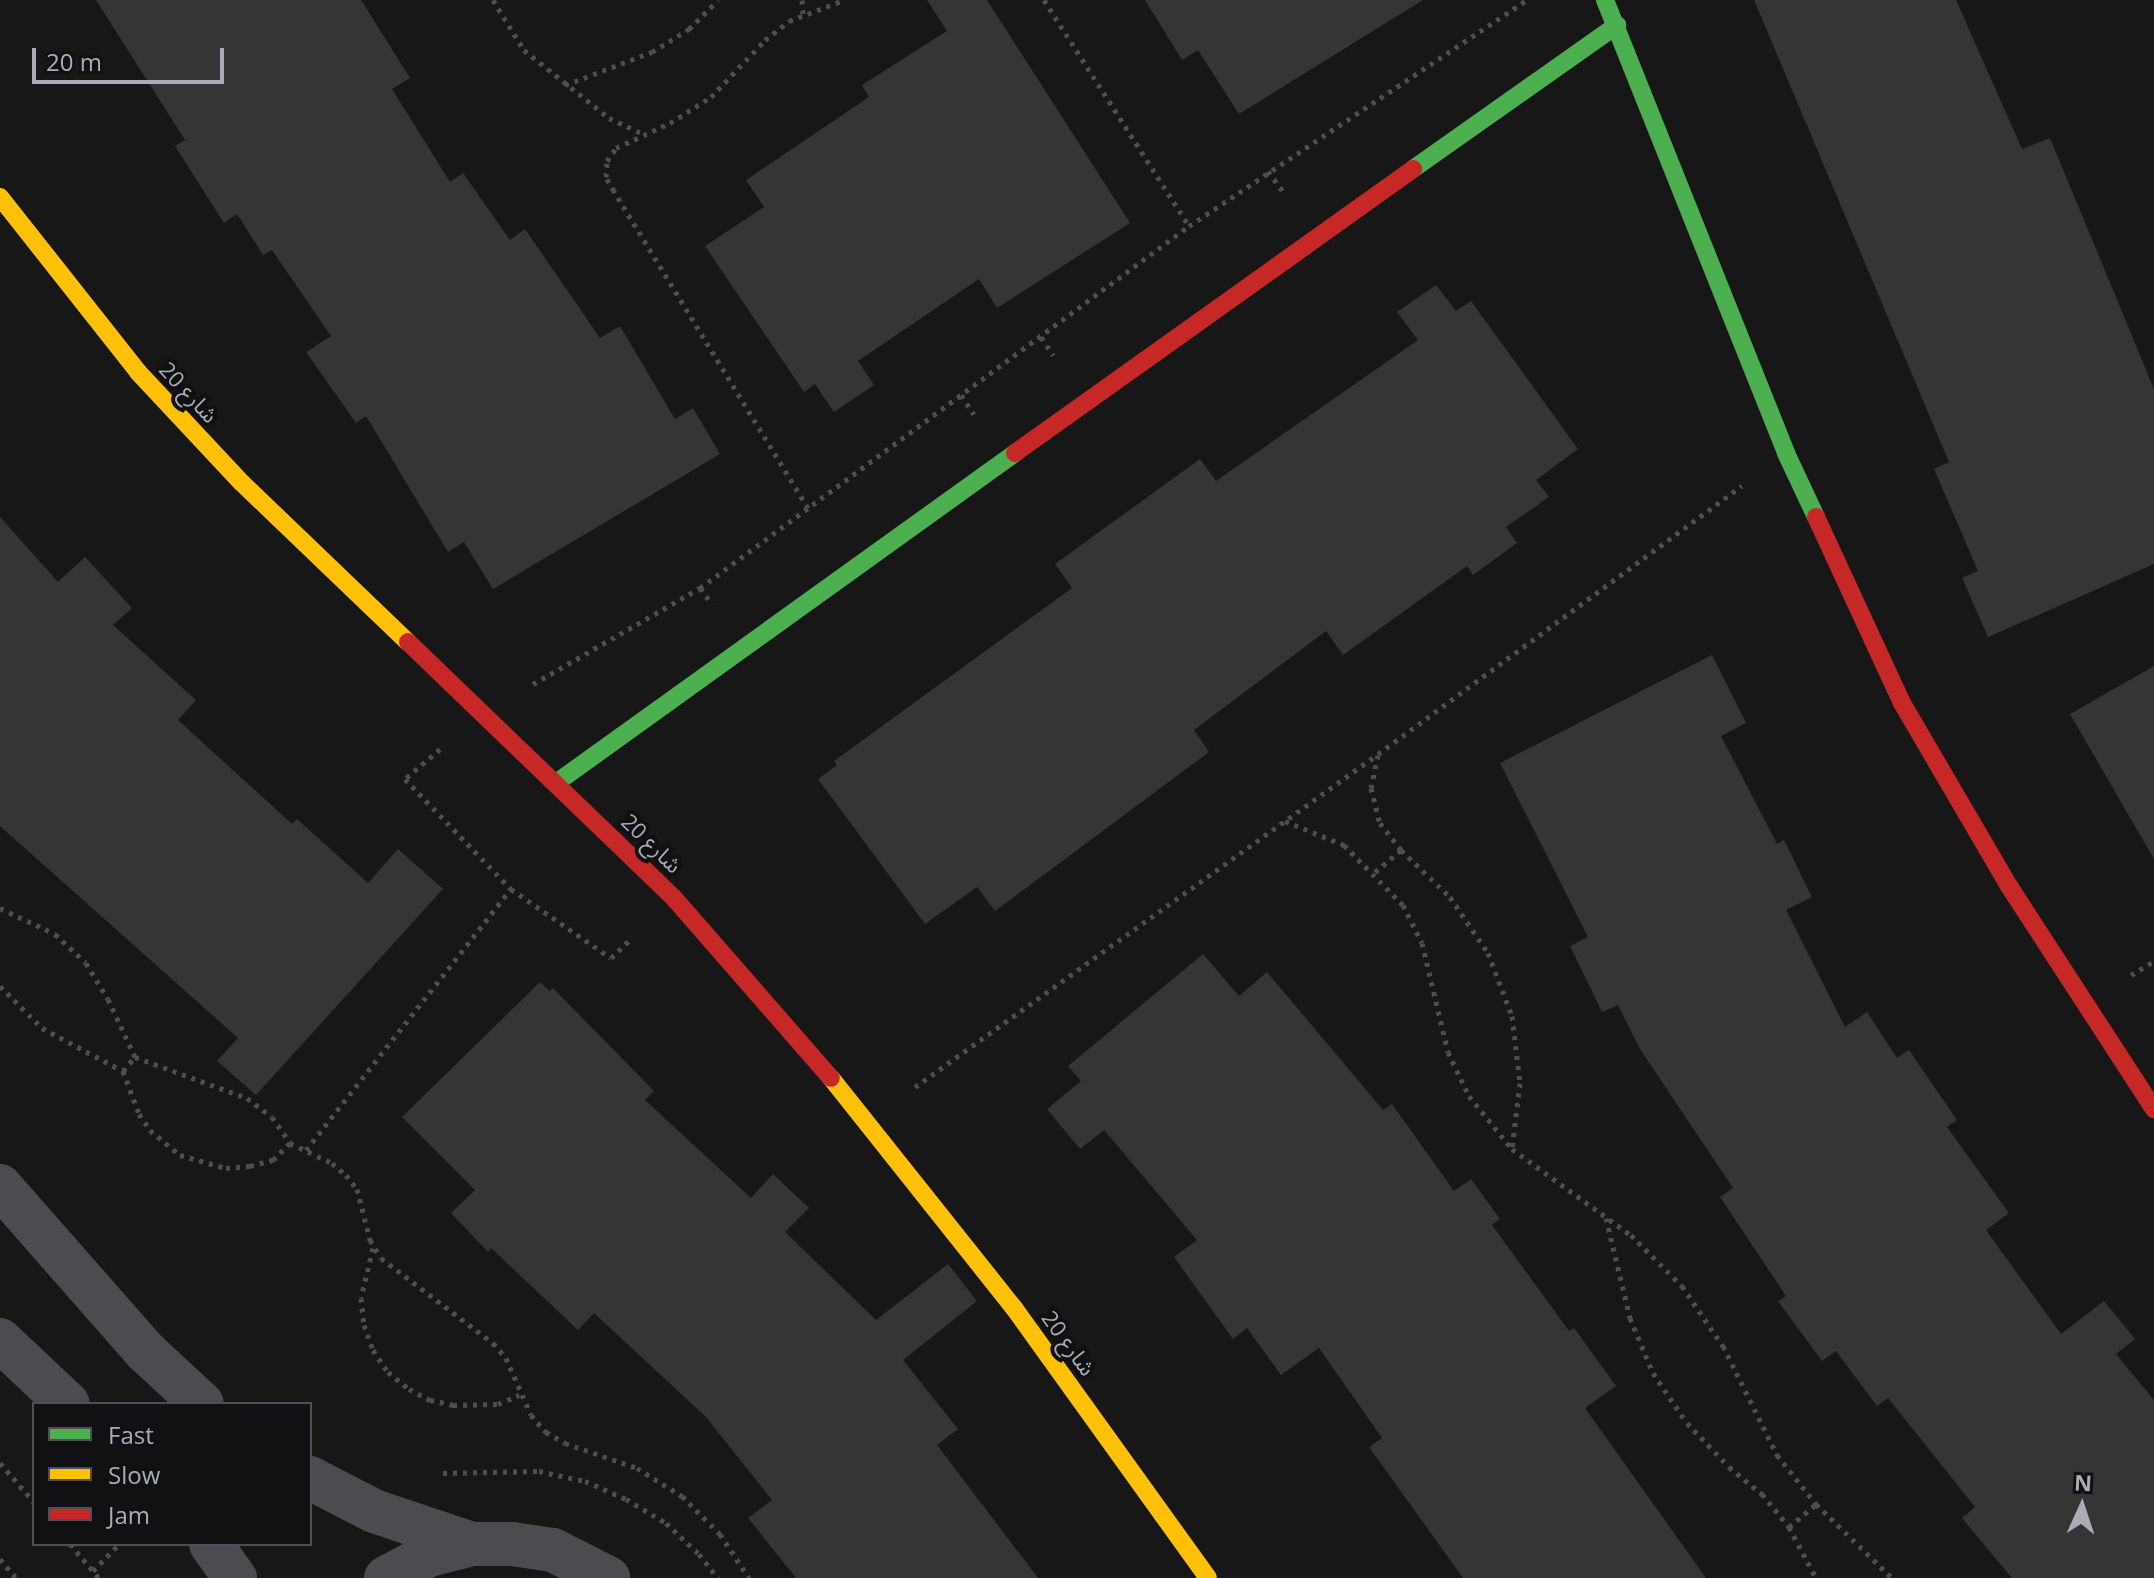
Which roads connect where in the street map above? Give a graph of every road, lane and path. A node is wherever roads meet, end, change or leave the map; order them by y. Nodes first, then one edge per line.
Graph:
1 (493, 0) edge
2 (718, 0) edge
3 (802, 0) edge
4 (844, 0) edge
5 (1044, 0) edge
6 (1526, 0) edge
7 (1605, 0) edge
8 (803, 15) junction
9 (1617, 25) junction
10 (564, 85) junction
11 (643, 134) junction
12 (0, 197) edge
13 (1189, 226) junction
14 (1786, 453) junction
15 (808, 508) junction
16 (480, 715) junction
17 (1378, 754) junction
18 (556, 783) junction
19 (1284, 821) junction
20 (1401, 850) junction
21 (1375, 872) junction
22 (511, 889) junction
23 (673, 897) junction
24 (0, 908) edge
25 (0, 986) edge
26 (135, 1057) junction
27 (2142, 1063) edge
28 (123, 1071) junction
29 (2154, 1109) edge
30 (868, 1120) junction
31 (290, 1143) junction
32 (1512, 1149) junction
33 (306, 1150) junction
34 (0, 1186) edge
35 (1606, 1217) junction
36 (373, 1248) junction
37 (0, 1340) edge
38 (519, 1395) junction
39 (66, 1402) edge
40 (200, 1402) edge
41 (0, 1463) edge
42 (312, 1479) edge
43 (32, 1500) edge
44 (1816, 1504) junction
45 (1789, 1527) junction
46 (472, 1544) junction
47 (72, 1546) edge
48 (117, 1546) edge
49 (212, 1546) edge
50 (0, 1559) edge
51 (93, 1571) junction
52 (16, 1578) edge
53 (99, 1578) edge
54 (235, 1578) edge
55 (386, 1578) edge
56 (608, 1578) edge
57 (749, 1578) edge
58 (1208, 1578) edge
59 (1816, 1578) edge
60 (1892, 1578) edge

1 - 10 path
2 - 10 path
3 - 8 path
4 - 8 path
5 - 13 path
6 - 13 path
7 - 9 street
8 - 11 path
9 - 14 street
9 - 18 street
10 - 11 path
11 - 15 path
12 - 16 street, شارع 20
13 - 15 path
14 - 17 path
14 - 27 street
15 - 16 path
16 - 18 street, شارع 20
16 - 22 path
17 - 19 path
17 - 20 path
18 - 23 street, شارع 20
19 - 21 path
19 - 30 path
20 - 21 path
20 - 32 path
21 - 32 path
22 - 23 path
22 - 33 path
23 - 30 street, شارع 20
24 - 26 path
25 - 28 path
26 - 28 path
26 - 31 path
27 - 29 street
28 - 31 path
30 - 58 street, شارع 20
31 - 33 path
32 - 35 path
33 - 36 path
34 - 40 street
35 - 44 path
35 - 45 path
36 - 38 path
36 - 38 path
37 - 39 street
38 - 57 path
41 - 43 path
42 - 46 street
44 - 45 path
44 - 60 path
45 - 59 path
46 - 55 street
46 - 56 street
47 - 51 path
48 - 51 path
49 - 54 street
50 - 52 path
51 - 53 path

